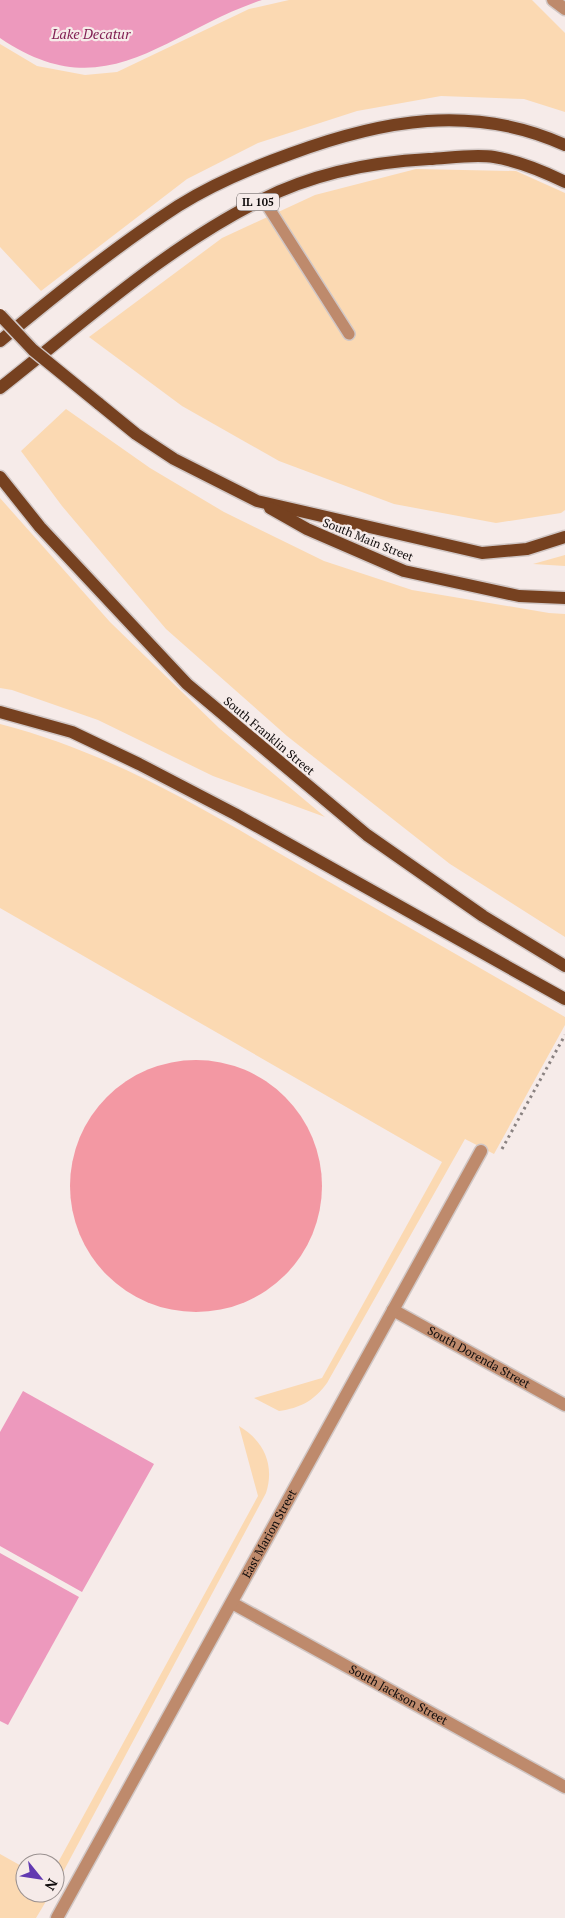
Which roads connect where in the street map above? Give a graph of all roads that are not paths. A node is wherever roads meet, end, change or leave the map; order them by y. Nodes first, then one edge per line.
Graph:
1 (553, 0) edge
2 (565, 9) edge
3 (565, 145) edge
4 (565, 182) edge
5 (262, 199) junction
6 (0, 315) edge
7 (349, 334) dead end
8 (0, 341) edge
9 (0, 388) edge
10 (2, 479) edge
11 (257, 501) junction
12 (565, 537) edge
13 (565, 598) edge
14 (0, 712) edge
15 (565, 966) edge
16 (565, 999) edge
17 (481, 1151) dead end
18 (393, 1310) junction
19 (565, 1405) edge
20 (232, 1603) junction
21 (565, 1787) edge
22 (58, 1918) edge

1 - 2 street
3 - 8 main road
4 - 5 main road, IL 105
5 - 7 lane
5 - 9 main road, IL 105
6 - 11 main road, bridge
10 - 15 main road, South Franklin Street
11 - 12 main road
11 - 13 main road, South Main Street
14 - 16 main road
17 - 18 street, East Marion Street
18 - 19 street, South Dorenda Street
18 - 20 street, East Marion Street
20 - 21 street, South Jackson Street
20 - 22 street, East Marion Street

